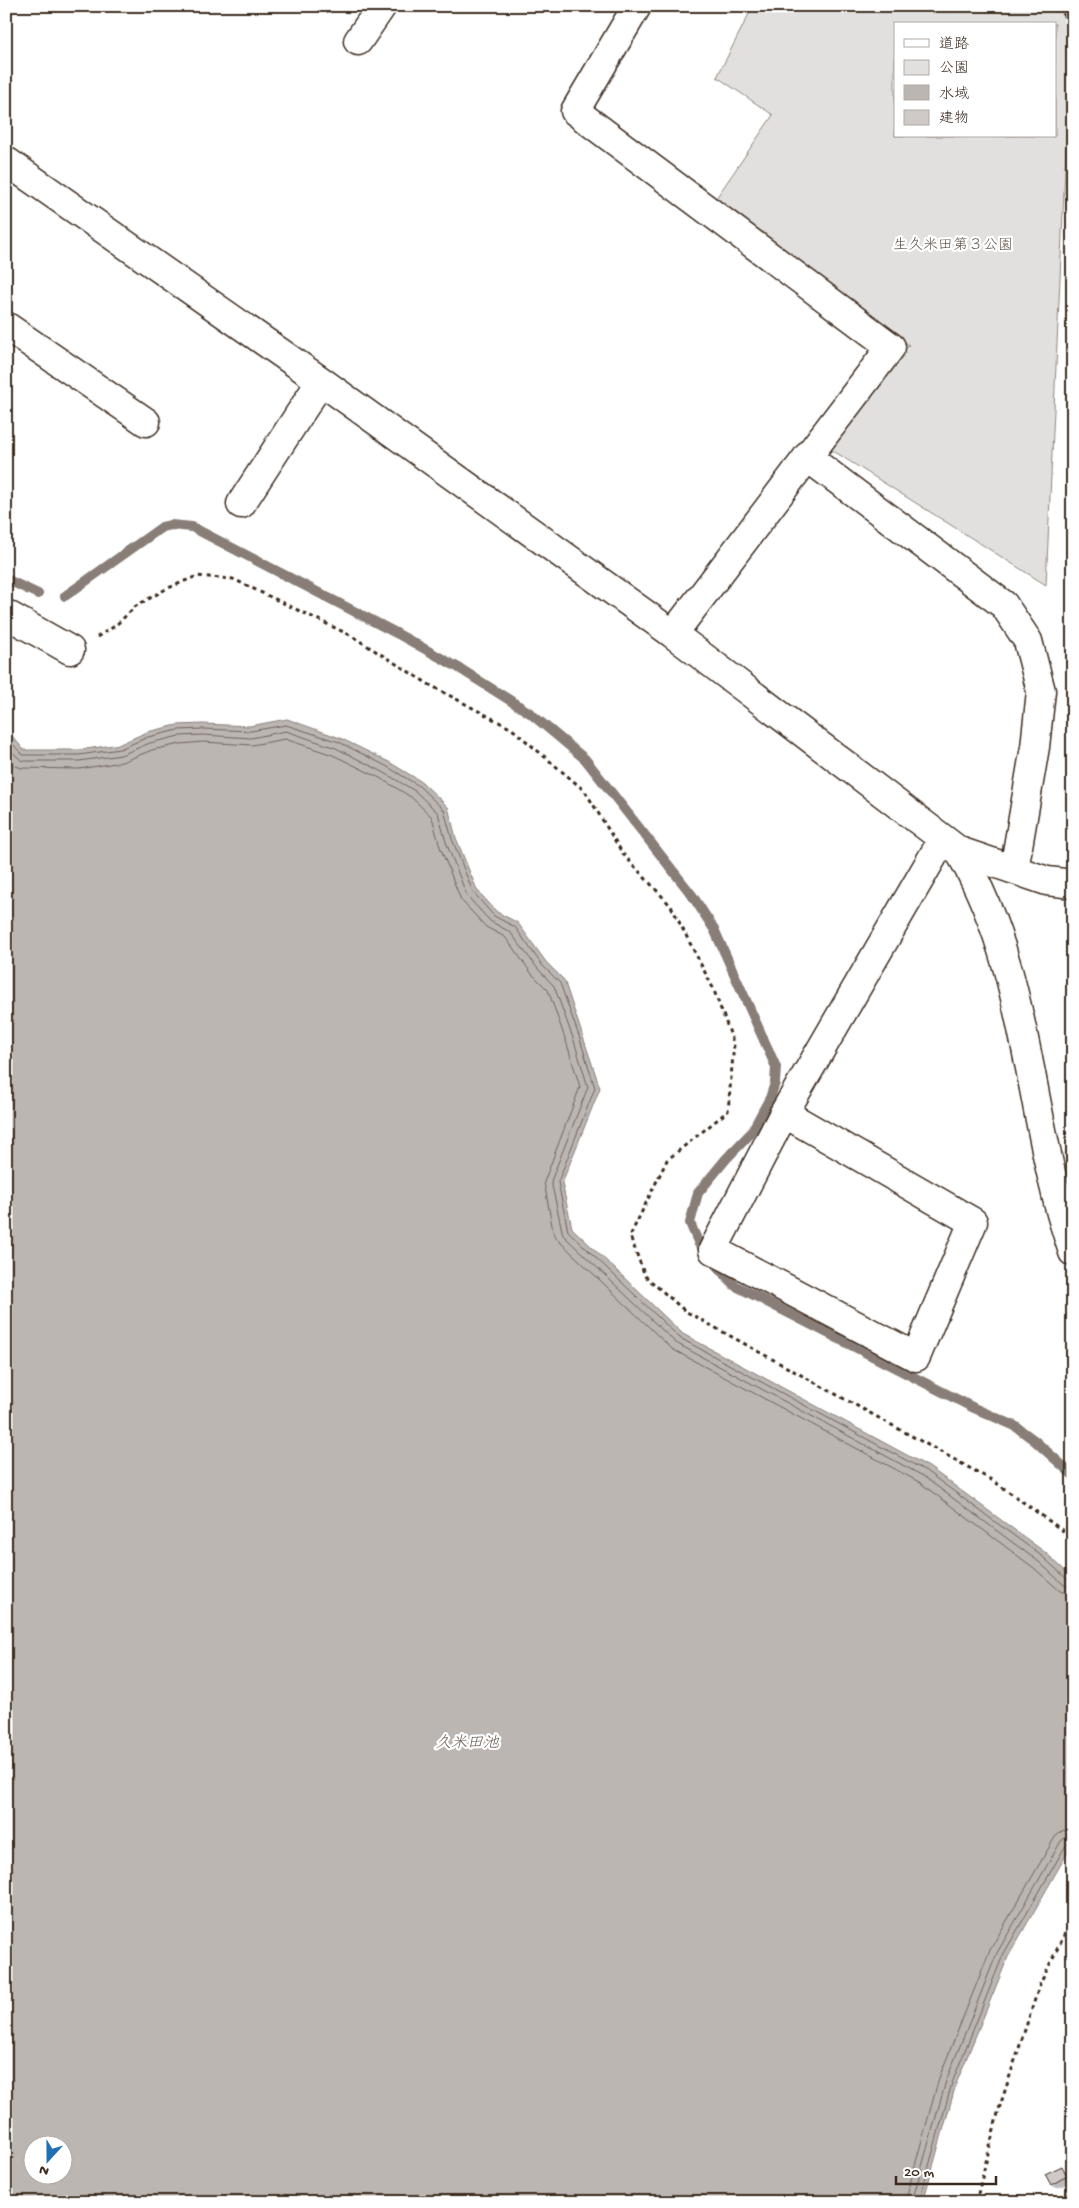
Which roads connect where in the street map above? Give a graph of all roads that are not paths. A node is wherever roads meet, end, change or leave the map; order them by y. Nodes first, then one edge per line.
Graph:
1 (382, 6) edge
2 (637, 6) edge
3 (358, 41) dead end
4 (6, 161) edge
5 (6, 326) edge
6 (321, 381) junction
7 (146, 422) dead end
8 (807, 457) junction
9 (241, 504) dead end
10 (6, 614) edge
11 (674, 634) junction
12 (70, 650) road end
13 (951, 845) junction
14 (1014, 870) junction
15 (1073, 884) edge
16 (784, 1113) junction
17 (1073, 1252) edge

1 - 3 street
2 - 8 street
4 - 6 street
5 - 7 street
6 - 9 street
6 - 11 street
8 - 11 street
8 - 14 street
10 - 12 street
11 - 13 street
13 - 14 street
13 - 16 street
13 - 17 street
14 - 15 street
16 - 16 street

